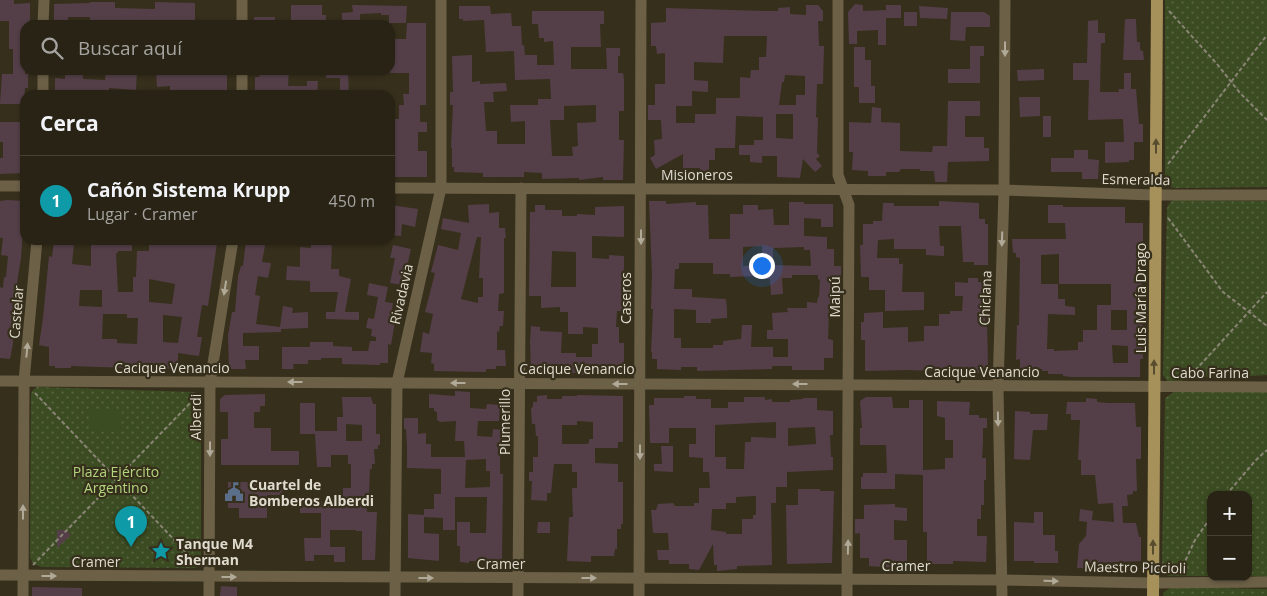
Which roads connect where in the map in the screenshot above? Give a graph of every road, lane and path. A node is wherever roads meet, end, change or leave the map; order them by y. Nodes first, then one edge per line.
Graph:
1 (44, 0) edge
2 (242, 0) edge
3 (441, 0) edge
4 (641, 0) edge
5 (838, 0) edge
6 (1005, 0) edge
7 (1160, 3) edge
8 (43, 20) edge
9 (242, 20) edge
10 (1267, 35) edge
11 (43, 75) edge
12 (242, 75) edge
13 (1231, 82) junction
14 (43, 90) edge
15 (242, 90) edge
16 (1267, 120) edge
17 (1155, 179) junction
18 (0, 186) edge
19 (20, 186) edge
20 (395, 188) edge
21 (441, 188) junction
22 (521, 188) junction
23 (641, 188) junction
24 (844, 190) junction
25 (1004, 190) junction
26 (1155, 195) junction
27 (1267, 195) edge
28 (1167, 217) dead end
29 (37, 245) edge
30 (232, 245) edge
31 (1267, 292) edge
32 (1249, 312) junction
33 (1267, 326) edge
34 (0, 381) edge
35 (24, 381) junction
36 (210, 382) junction
37 (397, 383) junction
38 (519, 383) junction
39 (640, 384) junction
40 (849, 385) junction
41 (998, 386) junction
42 (1154, 387) junction
43 (1181, 387) junction
44 (1267, 387) edge
45 (1267, 450) edge
46 (116, 479) junction
47 (1229, 491) edge
48 (1207, 523) edge
49 (0, 575) edge
50 (23, 576) junction
51 (209, 576) junction
52 (396, 577) junction
53 (518, 578) junction
54 (639, 579) junction
55 (847, 580) junction
56 (1002, 580) junction
57 (1267, 582) edge
58 (1175, 583) junction
59 (1153, 589) edge
60 (23, 596) edge
61 (209, 596) edge
62 (395, 596) edge
63 (518, 596) edge
64 (639, 596) edge
65 (847, 596) edge
66 (1002, 596) edge

1 - 8 street
2 - 9 street
3 - 21 street, Rivadavia
4 - 23 street, Caseros
5 - 24 street, Maipú
6 -> 25 street, Chiclana
7 - 13 path
17 -> 7 main road, Luis María Drago
10 - 13 path
11 - 14 street
12 - 15 street
13 - 16 path
13 - 17 path
17 - 26 main road, Luis María Drago
18 - 19 street
20 - 21 street, Misioneros
21 - 22 street, Misioneros
21 - 37 street, Rivadavia
22 - 23 street, Misioneros
22 - 38 street, Plumerillo
23 - 24 street, Misioneros
23 -> 39 street, Caseros
24 - 25 street, Misioneros
24 - 40 street, Maipú
25 - 26 street, Esmeralda
25 -> 41 street, Chiclana
26 - 27 street, Esmeralda
42 -> 26 main road, Luis María Drago
28 - 32 path
35 -> 29 street, Castelar
30 -> 36 street, Alberdi
31 - 32 path
32 - 33 path
32 - 43 path
34 - 35 street, Cacique Venancio
35 - 36 street, Cacique Venancio
35 - 46 path
50 -> 35 street, Castelar
37 -> 36 street, Cacique Venancio
36 - 46 path
36 -> 51 street, Alberdi
38 -> 37 street, Cacique Venancio
37 - 52 street, Rivadavia
39 -> 38 street, Cacique Venancio
38 - 53 street, Plumerillo
40 -> 39 street, Cacique Venancio
39 -> 54 street, Caseros
40 - 41 street, Cacique Venancio
55 -> 40 street, Maipú
41 - 42 street, Cacique Venancio
41 -> 56 street, Chiclana
42 - 43 street, Cabo Farina
59 -> 42 main road, Luis María Drago
43 - 44 street, Cabo Farina
45 - 47 path
46 - 50 path
46 - 51 path
48 - 58 path
49 - 50 street, Cramer
50 -> 51 street, Cramer
50 - 60 street, Castelar
51 -> 52 street, Cramer
51 - 61 street, Alberdi
52 -> 53 street, Cramer
52 - 62 street, Rivadavia
53 -> 54 street, Cramer
53 - 63 street, Plumerillo
54 - 55 street, Cramer
54 - 64 street, Caseros
55 - 56 street, Cramer
55 - 65 street, Maipú
56 -> 59 street, Maestro Piccioli
56 - 66 street, Chiclana
57 - 58 street, Maestro Piccioli
58 - 59 street, Maestro Piccioli

